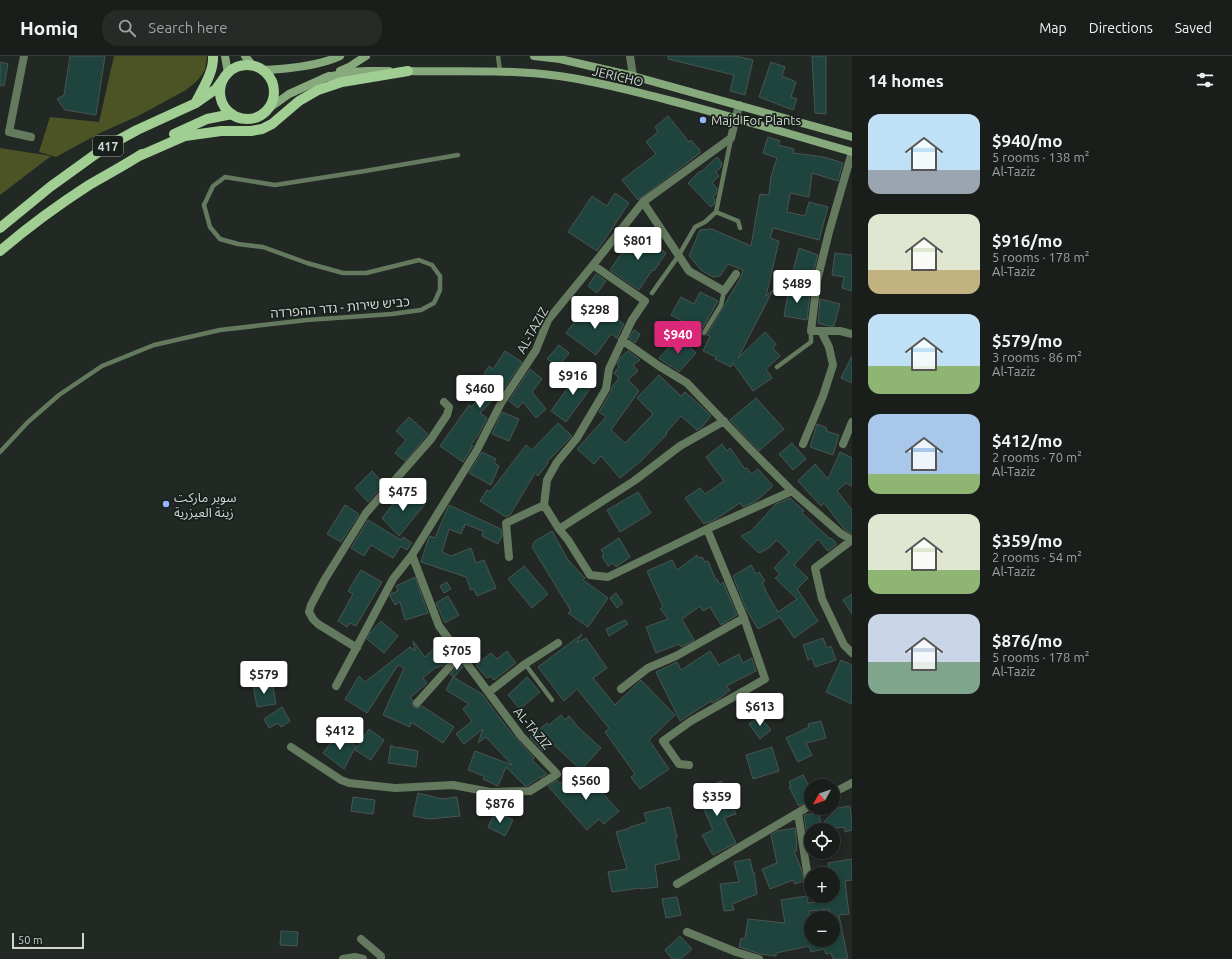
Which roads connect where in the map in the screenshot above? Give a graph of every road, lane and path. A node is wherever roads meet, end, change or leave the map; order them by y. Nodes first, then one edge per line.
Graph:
1 (24, 56) edge
2 (214, 56) edge
3 (225, 56) edge
4 (245, 56) edge
5 (340, 56) edge
6 (366, 56) edge
7 (498, 56) edge
8 (534, 56) edge
9 (630, 56) edge
10 (258, 68) junction
11 (408, 71) junction
12 (500, 72) junction
13 (226, 76) junction
14 (633, 76) junction
15 (324, 78) junction
16 (196, 103) junction
17 (739, 105) junction
18 (268, 109) junction
19 (232, 114) junction
20 (735, 118) junction
21 (31, 137) dead end
22 (852, 137) edge
23 (731, 138) junction
24 (852, 152) edge
25 (458, 155) dead end
26 (137, 157) junction
27 (643, 202) junction
28 (716, 212) junction
29 (0, 228) edge
30 (740, 228) dead end
31 (0, 251) edge
32 (679, 255) junction
33 (594, 265) junction
34 (736, 274) dead end
35 (724, 291) junction
36 (652, 292) dead end
37 (811, 331) junction
38 (821, 332) junction
39 (704, 333) dead end
40 (852, 334) edge
41 (622, 340) junction
42 (777, 367) dead end
43 (444, 402) dead end
44 (724, 421) junction
45 (852, 422) edge
46 (803, 444) dead end
47 (843, 444) dead end
48 (0, 452) edge
49 (792, 491) junction
50 (544, 505) junction
51 (559, 529) junction
52 (707, 529) junction
53 (852, 540) edge
54 (412, 555) junction
55 (510, 557) dead end
56 (744, 618) junction
57 (558, 644) dead end
58 (357, 648) junction
59 (852, 653) edge
60 (460, 654) junction
61 (525, 664) junction
62 (336, 686) dead end
63 (622, 689) dead end
64 (489, 692) junction
65 (552, 700) dead end
66 (416, 704) dead end
67 (291, 747) dead end
68 (690, 766) dead end
69 (852, 783) edge
70 (840, 789) edge
71 (804, 809) edge
72 (798, 813) junction
73 (806, 867) edge
74 (677, 884) dead end
75 (687, 932) dead end
76 (361, 939) dead end
77 (343, 959) edge
78 (362, 959) edge
79 (381, 959) edge
80 (759, 959) edge

1 - 21 street
2 - 16 main road
3 - 13 main road
4 - 10 main road
5 - 10 main road
6 - 15 main road
7 - 12 lane
8 - 14 main road, JERICHO
9 - 14 street
10 - 13 main road, 417
10 - 18 main road
11 - 12 main road, JERICHO
11 - 15 main road, JERICHO
11 - 26 main road
12 - 20 main road, JERICHO
13 - 16 main road, 417
13 - 19 main road
14 - 17 main road, JERICHO
15 - 18 main road
16 - 29 main road, 417
17 - 20 street
17 - 22 main road, JERICHO
18 - 19 main road, 417
19 - 26 main road, 417
20 - 23 street
20 - 24 main road, JERICHO
23 - 27 street, AL-TAZIZ
23 - 28 lane
24 - 37 street
25 - 48 lane, כביש שירות - גדר ההפרדה
26 - 31 main road, 417
27 - 32 street
27 - 33 street, AL-TAZIZ
28 - 30 lane
28 - 32 lane
32 - 35 street
32 - 36 lane
33 - 41 street
33 - 54 street, AL-TAZIZ
34 - 35 street
35 - 39 lane
37 - 38 street
37 - 42 lane
38 - 40 street
38 - 46 street
41 - 44 street
41 - 50 street
43 - 58 street
44 - 49 street
44 - 51 street
45 - 47 street
49 - 52 street
49 - 53 street
50 - 51 street
50 - 55 street
51 - 52 street
52 - 56 street
53 - 59 street
54 - 58 street, AL-TAZIZ
54 - 60 street, AL-TAZIZ
56 - 63 street
56 - 68 street
57 - 61 street
58 - 62 street, AL-TAZIZ
60 - 64 street, AL-TAZIZ
60 - 66 street
61 - 64 street
61 - 65 lane
64 - 67 street, AL-TAZIZ
69 - 70 street
71 - 72 street
72 - 73 street
72 - 74 street
75 - 80 street
76 - 79 street
77 - 78 street

